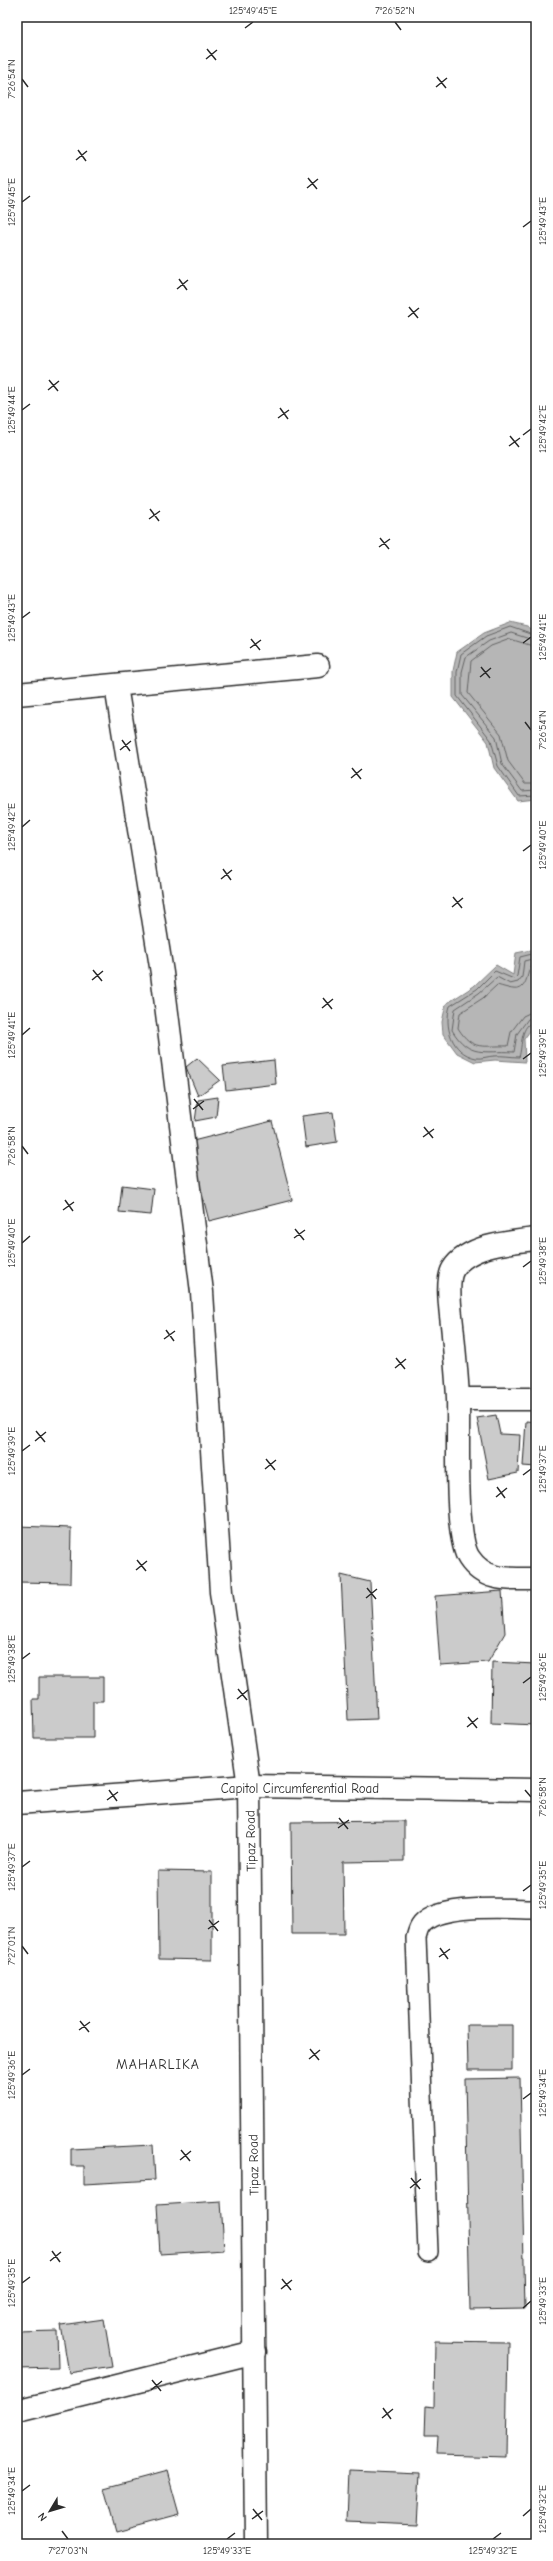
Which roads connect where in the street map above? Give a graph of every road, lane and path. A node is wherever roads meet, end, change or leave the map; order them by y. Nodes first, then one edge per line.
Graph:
1 (318, 666) dead end
2 (116, 686) junction
3 (17, 694) edge
4 (536, 1240) edge
5 (458, 1399) junction
6 (536, 1399) edge
7 (536, 1579) edge
8 (249, 1786) junction
9 (536, 1790) edge
10 (17, 1802) edge
11 (536, 1909) edge
12 (428, 2252) dead end
13 (255, 2352) junction
14 (17, 2410) edge
15 (256, 2544) edge

1 - 2 street
2 - 3 street
2 - 8 street, Tipaz Road
4 - 5 street
5 - 6 street
5 - 7 street
8 - 9 street, Capitol Circumferential Road
8 - 10 street, Capitol Circumferential Road
8 - 13 street, Tipaz Road
11 - 12 lane
13 - 14 street
13 - 15 street, Tipaz Road

